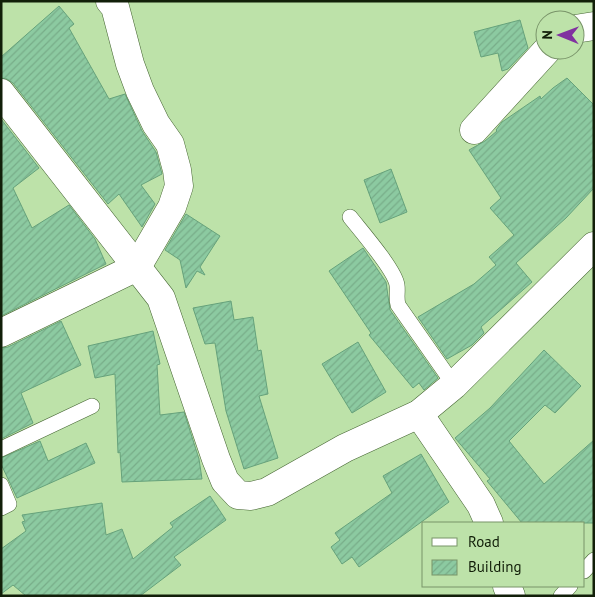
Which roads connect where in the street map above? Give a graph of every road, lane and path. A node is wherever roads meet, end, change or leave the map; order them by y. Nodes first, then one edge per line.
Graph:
1 (110, 1) edge
2 (539, 60) edge
3 (1, 92) edge
4 (474, 130) dead end
5 (350, 217) dead end
6 (594, 246) edge
7 (137, 267) junction
8 (3, 329) edge
9 (454, 385) junction
10 (92, 406) dead end
11 (418, 414) junction
12 (1, 448) edge
13 (1, 485) edge
14 (1, 508) edge
15 (489, 522) edge
16 (594, 560) edge
17 (585, 570) edge
18 (569, 587) edge
19 (560, 596) edge

1 - 7 street
2 - 4 street
3 - 7 street
5 - 9 lane
6 - 9 street
7 - 8 street
7 - 11 street
9 - 11 street
10 - 12 lane
11 - 15 street
13 - 14 lane
16 - 17 lane
18 - 19 lane

